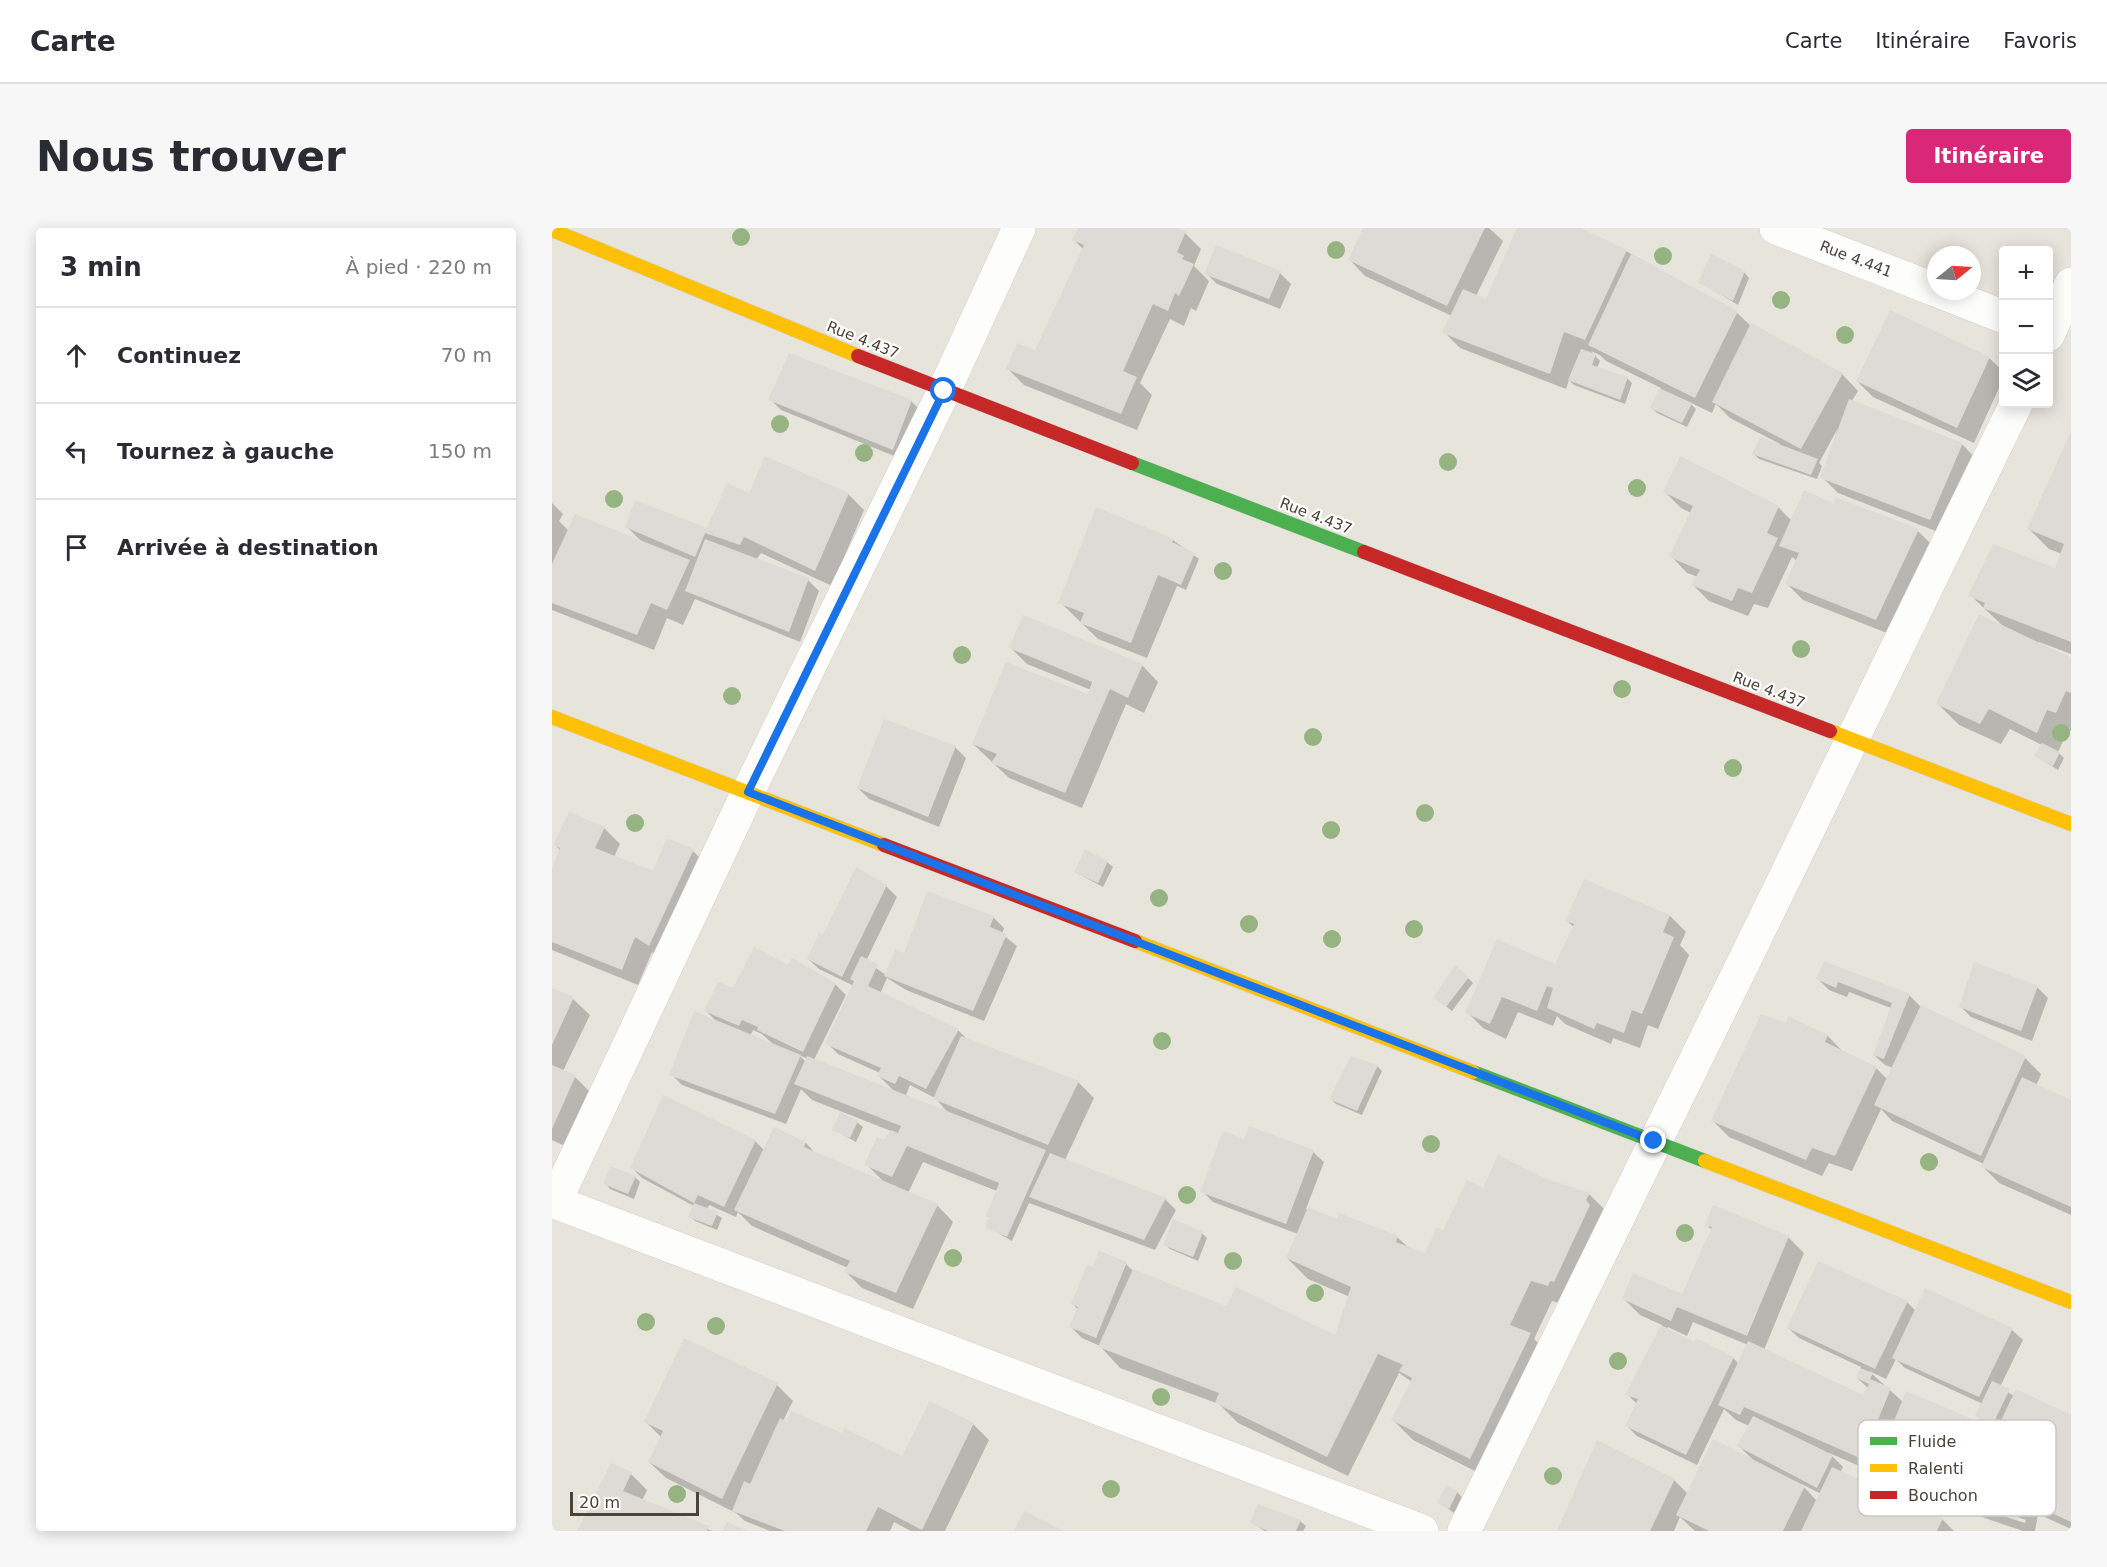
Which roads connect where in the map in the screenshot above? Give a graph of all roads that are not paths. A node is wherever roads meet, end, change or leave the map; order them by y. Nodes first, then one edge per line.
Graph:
1 (1019, 228) edge
2 (1776, 228) edge
3 (552, 230) edge
4 (2071, 284) edge
5 (1927, 287) edge
6 (1960, 300) edge
7 (1999, 315) edge
8 (2053, 326) edge
9 (2053, 336) edge
10 (2071, 342) edge
11 (944, 391) junction
12 (2014, 408) edge
13 (552, 717) edge
14 (1854, 740) junction
15 (748, 792) junction
16 (2071, 824) edge
17 (1654, 1141) junction
18 (554, 1202) edge
19 (2071, 1302) edge
20 (1422, 1531) edge
21 (1464, 1531) edge

1 - 11 street
2 - 5 street, Rue 4.441
3 - 11 street, Rue 4.437
4 - 8 street
6 - 7 street, Rue 4.441
9 - 10 street
11 - 14 street, Rue 4.437
11 - 15 street
12 - 14 street
13 - 15 street
14 - 16 street, Rue 4.437
14 - 17 street
15 - 17 street
15 - 18 street
17 - 19 street
17 - 21 street
18 - 20 street

